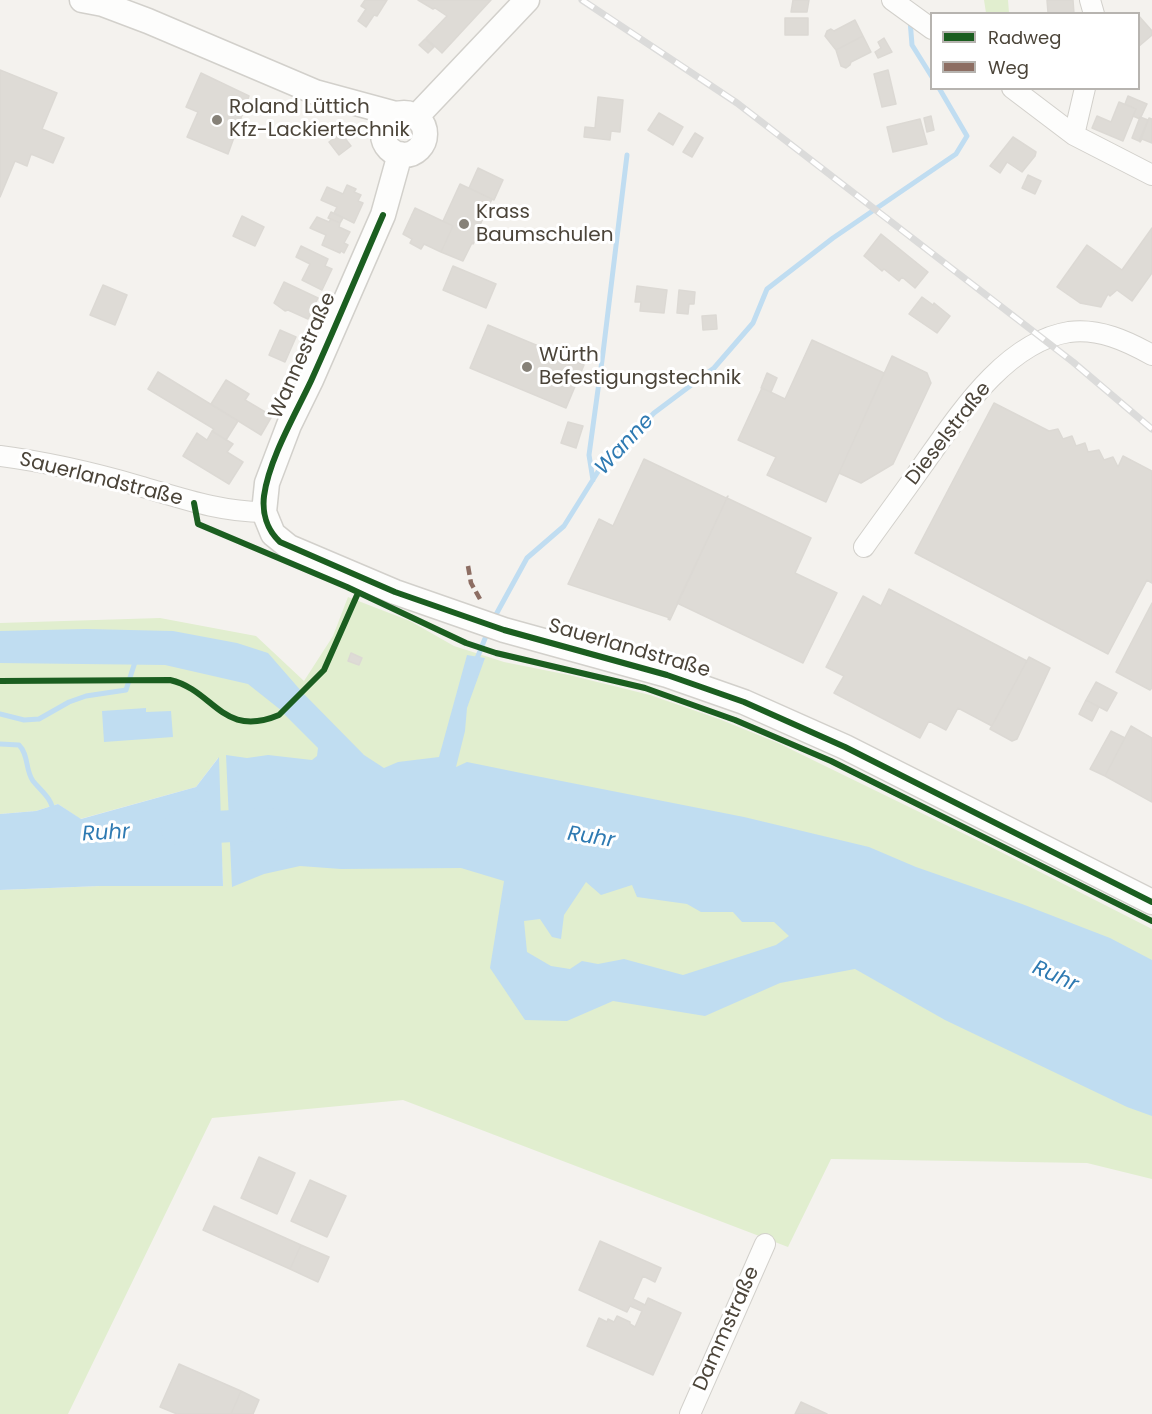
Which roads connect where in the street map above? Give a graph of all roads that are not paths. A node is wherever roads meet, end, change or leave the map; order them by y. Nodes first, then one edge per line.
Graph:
1 (82, 0) edge
2 (527, 0) edge
3 (893, 1) edge
4 (927, 26) edge
5 (1015, 90) edge
6 (1085, 90) edge
7 (315, 92) junction
8 (406, 115) junction
9 (1074, 135) junction
10 (383, 136) junction
11 (400, 154) junction
12 (1152, 175) edge
13 (1152, 355) edge
14 (0, 456) edge
15 (264, 513) junction
16 (864, 547) dead end
17 (1152, 902) edge
18 (765, 1244) dead end
19 (690, 1414) edge

1 - 7 street
2 - 8 street
3 - 4 street
5 - 9 street
6 - 9 street
7 - 8 street
7 - 10 street
8 - 10 street
8 - 11 street
9 - 12 street
10 - 11 street
11 - 15 street, Wannestraße
13 - 16 street, Dieselstraße
14 - 15 street, Sauerlandstraße
15 - 17 street, Sauerlandstraße
18 - 19 street, Dammstraße

